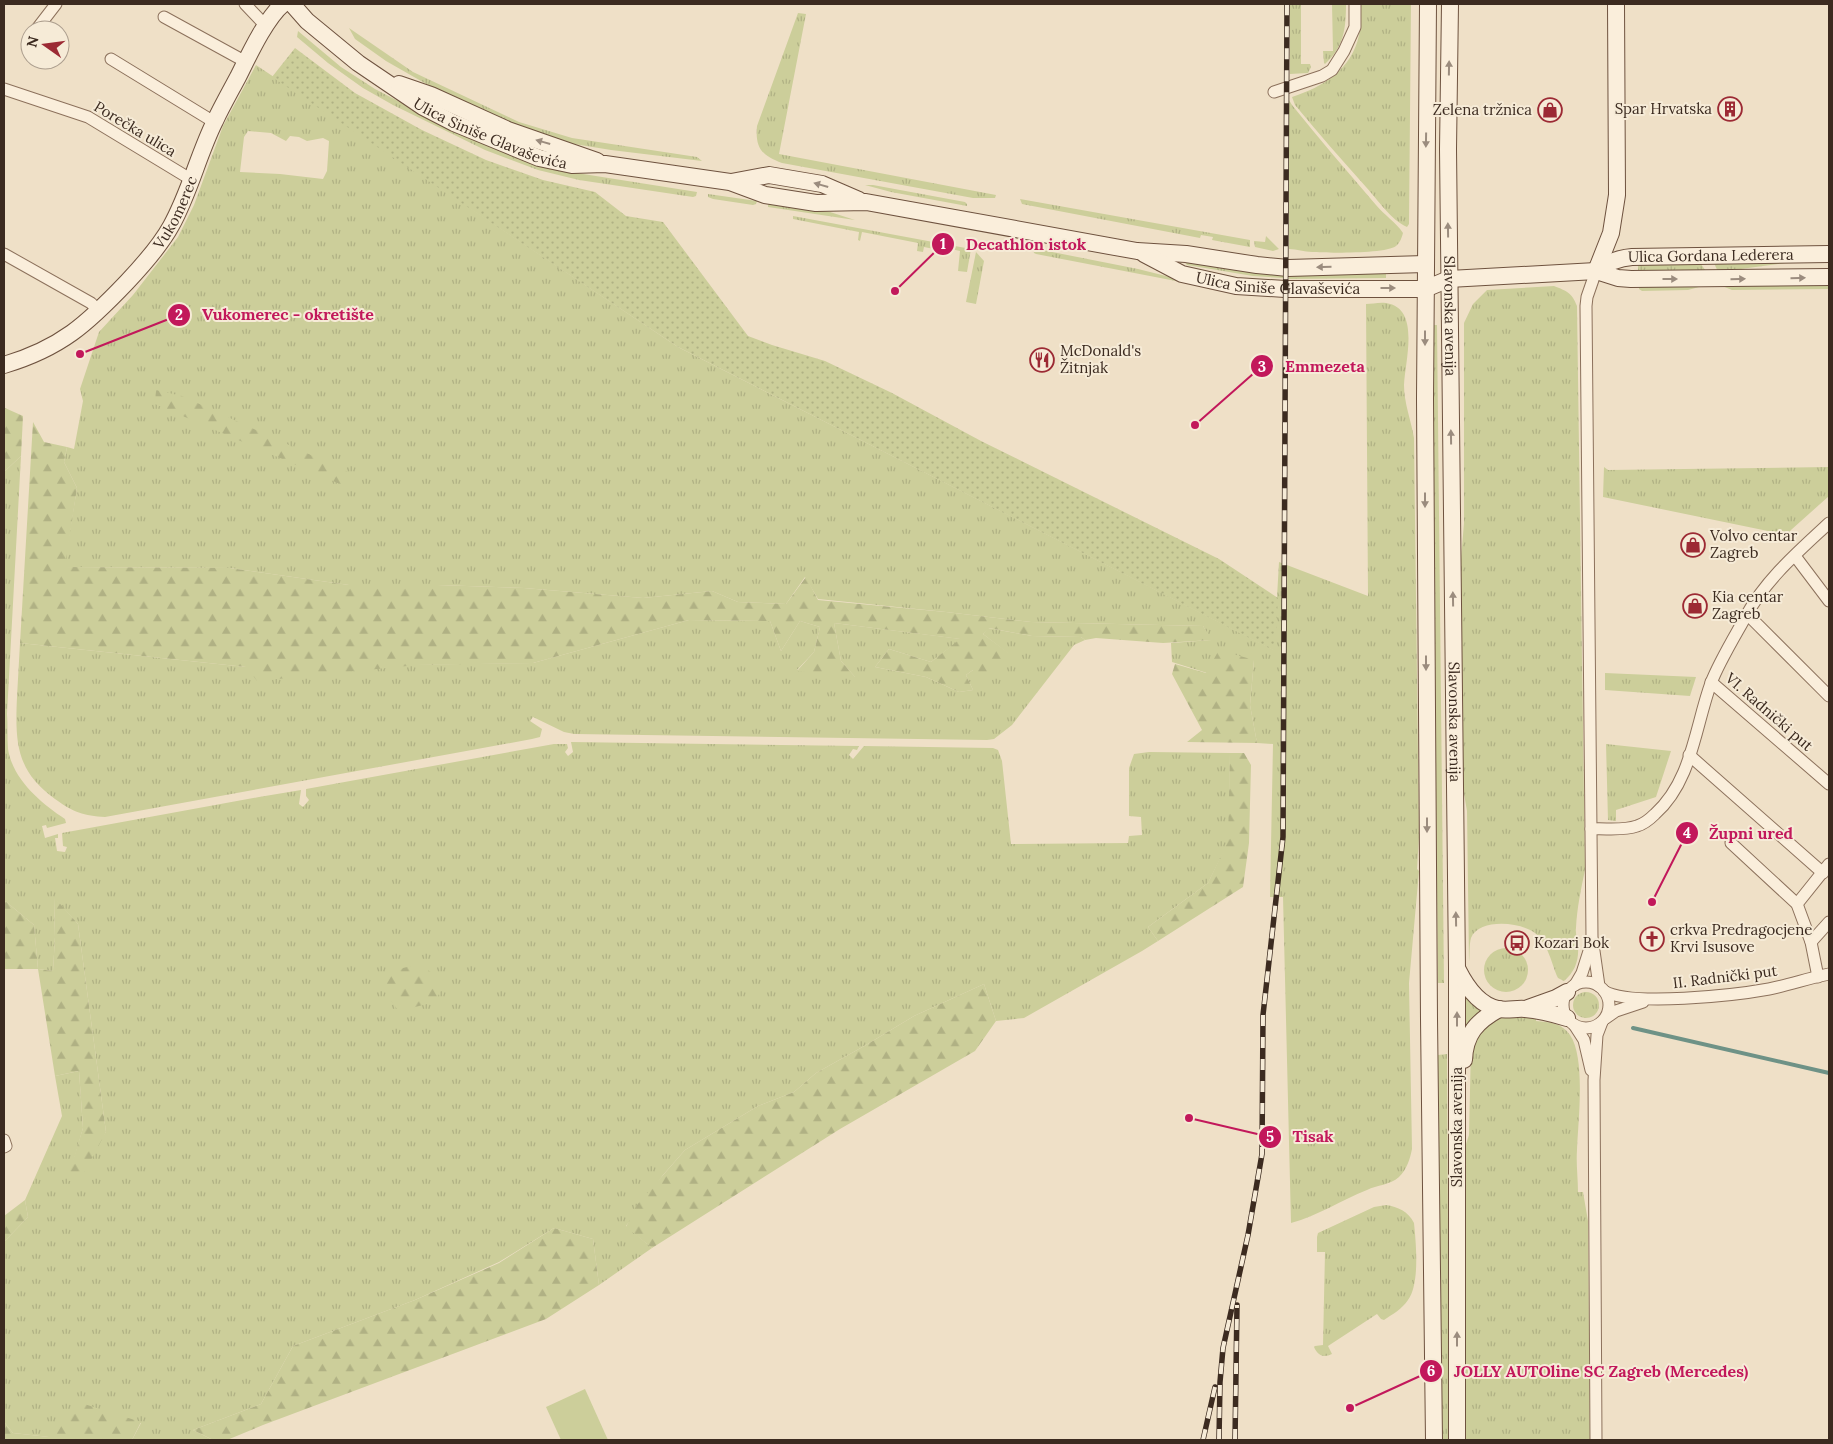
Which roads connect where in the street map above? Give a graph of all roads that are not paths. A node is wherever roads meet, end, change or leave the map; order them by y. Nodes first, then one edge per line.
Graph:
1 (56, 4) edge
2 (245, 4) edge
3 (283, 4) edge
4 (292, 4) edge
5 (1355, 4) edge
6 (1428, 4) edge
7 (1450, 4) edge
8 (1616, 4) edge
9 (164, 17) dead end
10 (44, 20) edge
11 (266, 26) junction
12 (111, 59) dead end
13 (246, 62) junction
14 (4, 88) edge
15 (1274, 92) dead end
16 (214, 122) junction
17 (192, 180) junction
18 (1611, 233) junction
19 (1136, 250) junction
20 (4, 254) edge
21 (1829, 254) edge
22 (1632, 257) junction
23 (1426, 264) junction
24 (1596, 271) junction
25 (1829, 277) edge
26 (1449, 279) junction
27 (1425, 289) junction
28 (99, 311) junction
29 (4, 365) edge
30 (1829, 523) edge
31 (1795, 556) junction
32 (1829, 601) edge
33 (1746, 614) junction
34 (1712, 682) junction
35 (1829, 696) edge
36 (1689, 755) junction
37 (1829, 784) edge
38 (1591, 829) junction
39 (1731, 843) dead end
40 (1826, 868) edge
41 (1798, 904) junction
42 (1829, 922) edge
43 (1592, 937) junction
44 (1811, 942) junction
45 (1457, 968) junction
46 (1824, 976) edge
47 (1571, 988) junction
48 (1601, 988) junction
49 (1652, 1000) junction
50 (1525, 1008) junction
51 (1499, 1009) junction
52 (1604, 1020) junction
53 (1571, 1022) junction
54 (1594, 1080) junction
55 (1457, 1091) junction
56 (4, 1140) edge
57 (4, 1147) edge
58 (1434, 1440) edge
59 (1457, 1440) edge
60 (1596, 1440) edge

1 - 10 street
2 - 11 street
3 - 11 main road, Vukomerec
4 - 19 main road, Ulica Siniše Glavaševića
5 - 15 street
6 -> 23 main road, Slavonska avenija
26 -> 7 main road, Slavonska avenija
8 - 18 main road
9 - 13 street
11 - 13 main road, Vukomerec
12 - 16 street
13 - 16 main road, Vukomerec
14 - 17 street, Porečka ulica
16 - 17 main road, Vukomerec
17 - 28 main road, Vukomerec
18 - 22 main road
18 - 24 main road
23 -> 19 main road, Ulica Siniše Glavaševića
19 -> 27 main road, Ulica Siniše Glavaševića
20 - 28 street
21 - 22 main road, Ulica Gordana Lederera
22 - 24 main road, Ulica Gordana Lederera
23 - 26 main road
23 - 27 main road, Slavonska avenija
24 -> 25 main road, Ulica Gordana Lederera
24 - 26 main road, Ulica Gordana Lederera
24 - 38 street
26 - 27 main road, Ulica Gordana Lederera
45 -> 26 main road, Slavonska avenija
27 -> 58 main road, Slavonska avenija
28 - 29 main road, Vukomerec
30 - 31 street
31 - 32 street
31 - 33 street
33 - 34 street
33 - 35 street
34 - 36 street
34 - 37 street, VI. Radnički put
36 - 38 street
36 - 40 street
38 - 43 street
39 - 41 street
40 - 41 street
41 - 44 street
42 - 44 street
43 - 47 street
43 - 48 street
44 - 46 street
45 - 51 main road
55 -> 45 main road, Slavonska avenija
46 - 49 street, II. Radnički put
47 - 48 street
47 - 50 main road
47 - 53 street
48 - 49 street, II. Radnički put
48 - 52 street
49 - 52 street, II. Radnički put
50 - 51 main road
50 - 53 main road
51 - 55 main road
52 - 53 street
52 - 54 street
53 - 54 street
54 - 60 street
59 -> 55 main road, Slavonska avenija
56 - 57 street

